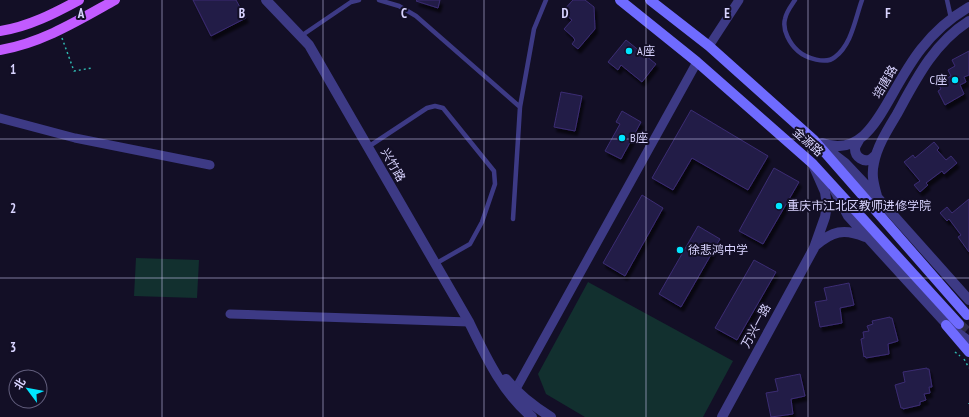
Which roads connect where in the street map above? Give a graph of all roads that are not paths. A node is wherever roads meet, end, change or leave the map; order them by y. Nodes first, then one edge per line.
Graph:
1 (79, 0) edge
2 (115, 0) edge
3 (266, 0) edge
4 (359, 0) edge
5 (379, 0) edge
6 (546, 0) edge
7 (620, 0) edge
8 (650, 0) edge
9 (739, 0) edge
10 (795, 0) edge
11 (862, 0) edge
12 (947, 0) edge
13 (969, 7) edge
14 (951, 18) junction
15 (969, 21) edge
16 (0, 31) edge
17 (301, 36) junction
18 (709, 46) junction
19 (0, 50) edge
20 (697, 62) junction
21 (520, 107) junction
22 (0, 118) edge
23 (814, 140) junction
24 (859, 140) junction
25 (368, 147) junction
26 (876, 155) junction
27 (813, 164) junction
28 (210, 165) dead end
29 (832, 184) junction
30 (878, 198) junction
31 (513, 219) dead end
32 (869, 239) junction
33 (814, 248) junction
34 (436, 264) junction
35 (969, 300) edge
36 (230, 314) dead end
37 (967, 314) tunnel mouth
38 (469, 322) junction
39 (959, 324) tunnel mouth
40 (946, 325) junction
41 (969, 341) edge
42 (969, 346) edge
43 (969, 352) edge
44 (514, 394) junction
45 (532, 417) edge
46 (551, 417) edge
47 (722, 417) edge

1 - 16 main road
2 - 19 main road
3 - 17 street, 兴竹路
4 - 17 lane
5 - 21 lane
6 - 21 lane
7 - 20 main road, 金源路
8 - 18 main road, 金源路
9 - 18 street
10 - 11 lane
12 - 14 lane
13 - 14 street, 培唐路
14 - 24 street, 培唐路
15 - 26 street
17 - 25 street, 兴竹路
18 - 23 main road, 金源路
20 - 27 main road, 金源路
20 - 44 street
21 - 31 lane
22 - 28 street
23 - 24 street, 培唐路
23 - 30 street
23 - 37 main road, 金源路
24 - 26 street
25 - 34 street, 兴竹路
25 - 34 lane
26 - 30 street
27 - 29 main road, 金源路
27 - 33 street
29 - 32 street
29 - 39 main road, 金源路
30 - 35 street
32 - 33 street
32 - 40 street
33 - 47 street, 万兴一路
34 - 38 street, 兴竹路
36 - 38 street
38 - 44 street, 兴竹路
40 - 41 street
40 - 42 street
40 - 43 main road
44 - 45 street, 兴竹路
44 - 46 street, 兴竹路

